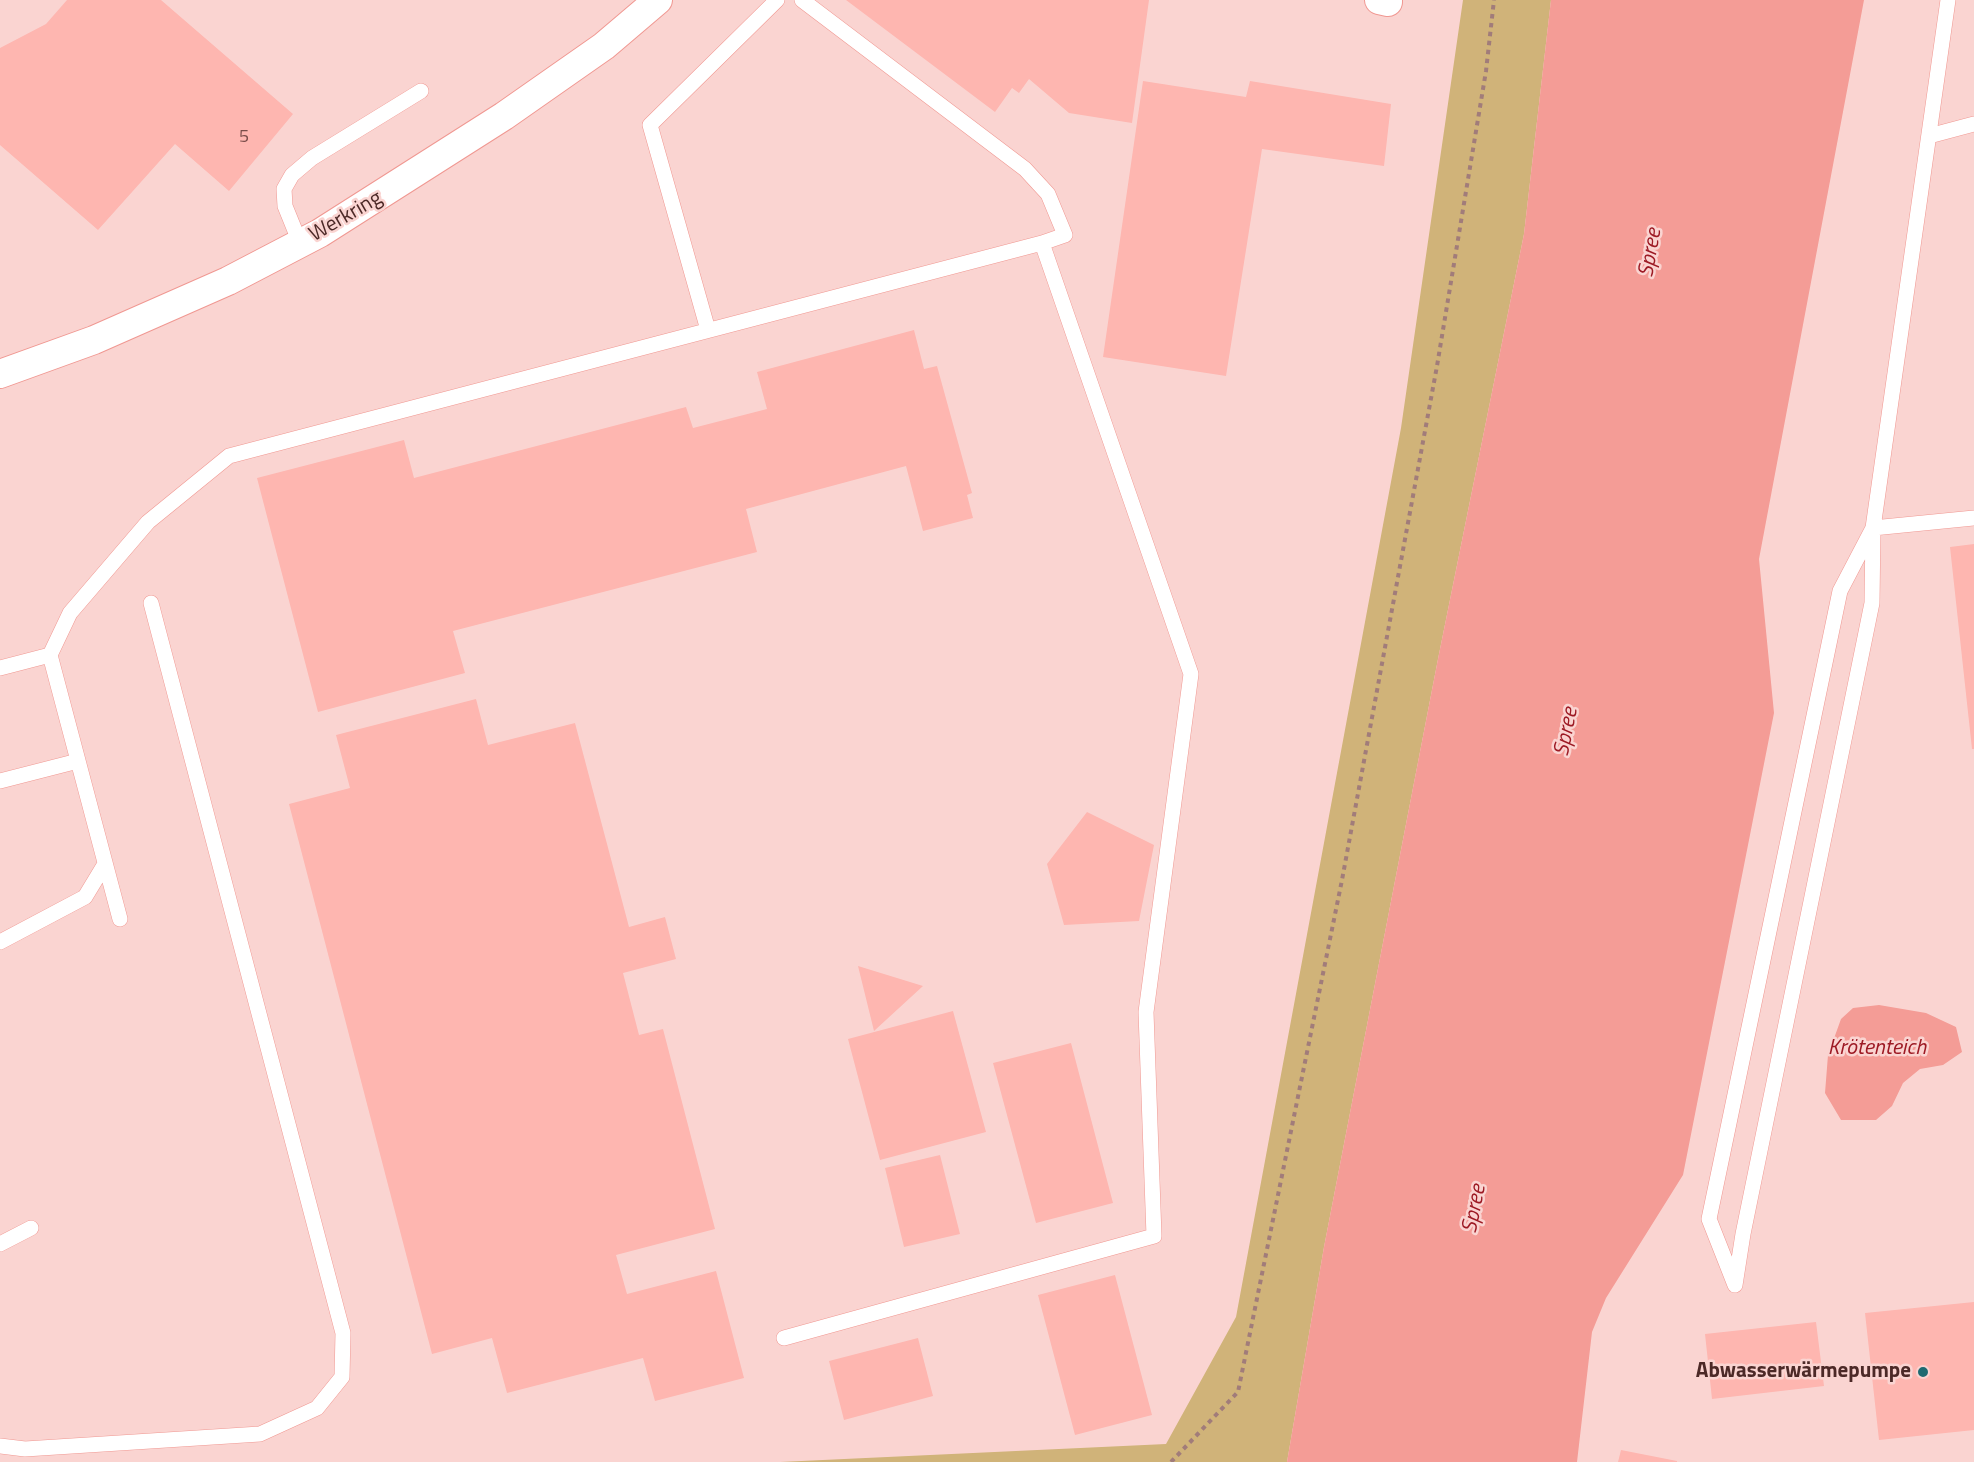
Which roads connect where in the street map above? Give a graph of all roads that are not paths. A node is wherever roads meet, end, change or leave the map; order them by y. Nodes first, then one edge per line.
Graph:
1 (658, 0) edge
2 (777, 0) edge
3 (802, 0) edge
4 (1379, 0) edge
5 (1388, 0) edge
6 (1948, 0) edge
7 (421, 91) dead end
8 (1974, 124) edge
9 (1929, 136) junction
10 (300, 243) junction
11 (1042, 243) junction
12 (708, 330) junction
13 (0, 374) edge
14 (1974, 518) edge
15 (1873, 528) junction
16 (151, 603) dead end
17 (50, 656) junction
18 (0, 668) edge
19 (78, 761) junction
20 (0, 782) edge
21 (105, 864) junction
22 (120, 919) dead end
23 (0, 942) edge
24 (31, 1228) dead end
25 (0, 1244) edge
26 (784, 1338) dead end
27 (0, 1446) edge

1 - 10 street, Werkring
2 - 12 lane
3 - 11 lane
4 - 5 street
6 - 9 lane
7 - 10 lane
8 - 9 lane
9 - 15 lane
10 - 13 street, Werkring
11 - 12 lane
11 - 26 lane
12 - 17 lane
14 - 15 lane
15 - 15 lane
16 - 27 lane
17 - 18 lane
17 - 19 lane
19 - 20 lane
19 - 21 lane
21 - 22 lane
21 - 23 lane
24 - 25 lane

